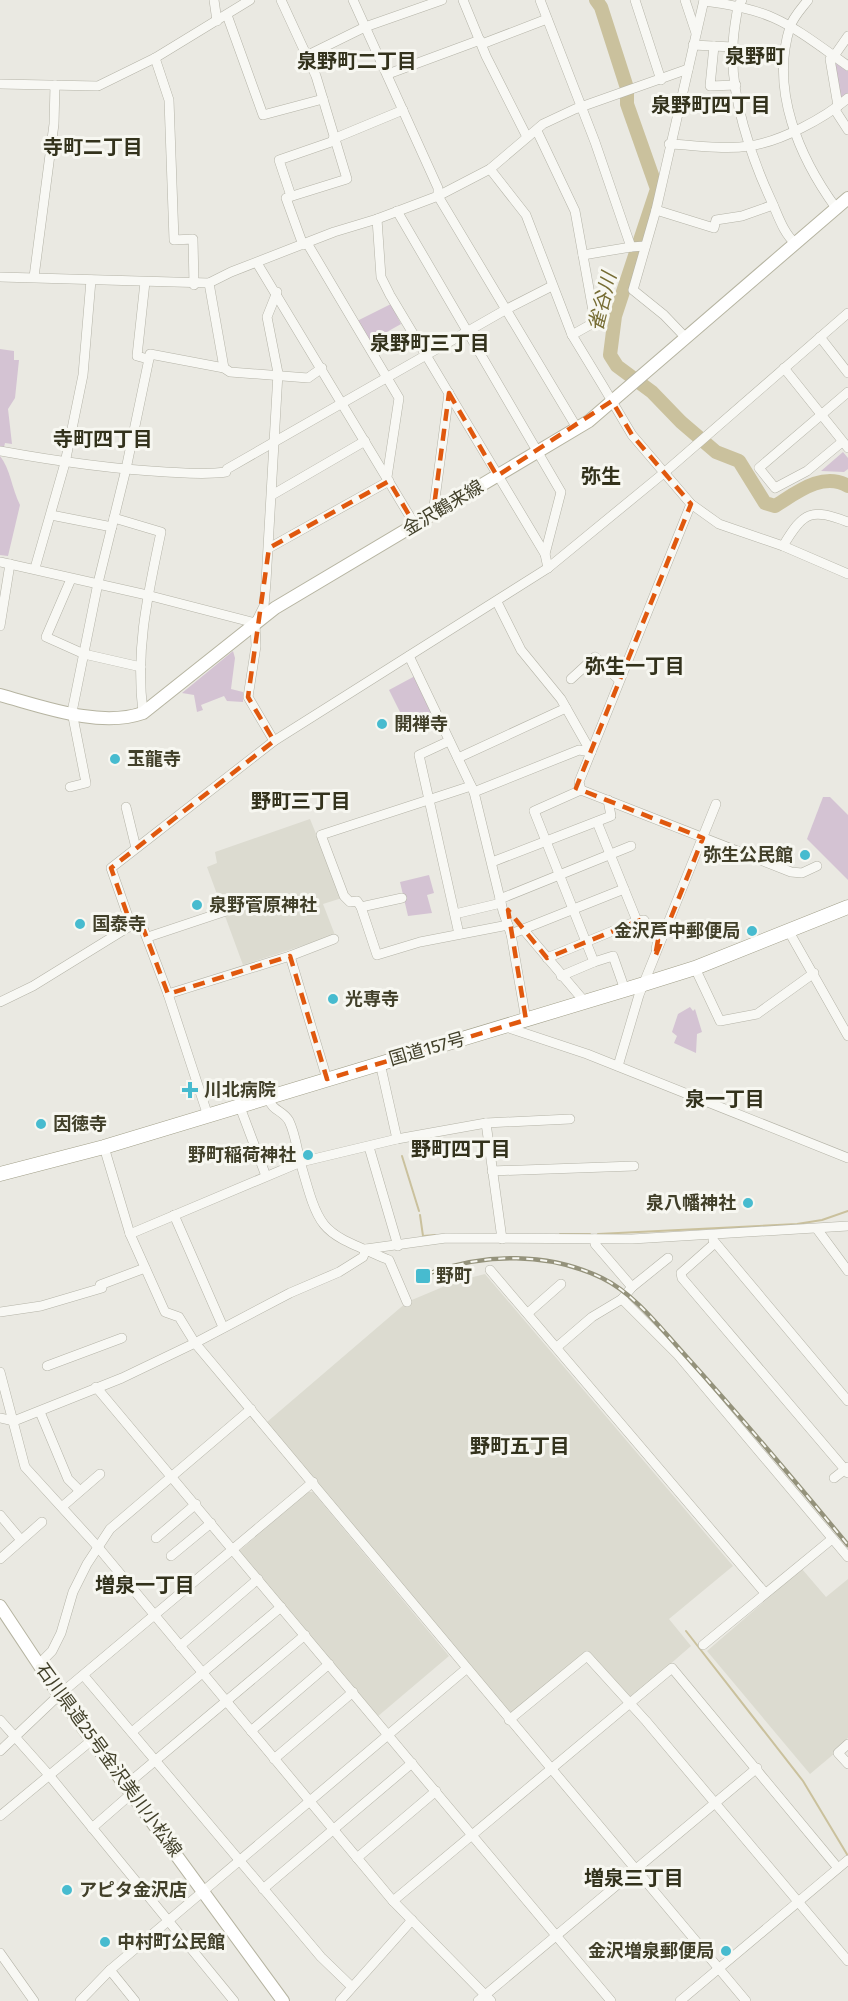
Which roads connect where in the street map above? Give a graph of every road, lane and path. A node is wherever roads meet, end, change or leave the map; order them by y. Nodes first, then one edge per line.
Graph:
1 (214, 0) edge
2 (250, 0) edge
3 (281, 0) edge
4 (353, 0) edge
5 (442, 0) edge
6 (463, 0) edge
7 (540, 0) edge
8 (635, 0) edge
9 (685, 0) edge
10 (808, 0) edge
11 (704, 1) edge
12 (740, 3) edge
13 (227, 15) junction
14 (547, 19) junction
15 (217, 21) junction
16 (791, 24) junction
17 (365, 27) junction
18 (696, 33) junction
19 (848, 36) edge
20 (481, 42) junction
21 (693, 45) junction
22 (714, 46) junction
23 (733, 47) junction
24 (306, 56) junction
25 (834, 56) junction
26 (154, 58) junction
27 (848, 66) edge
28 (688, 69) junction
29 (388, 74) junction
30 (661, 80) junction
31 (0, 84) edge
32 (55, 85) junction
33 (736, 85) junction
34 (848, 98) edge
35 (323, 99) junction
36 (836, 108) junction
37 (581, 109) junction
38 (403, 110) junction
39 (848, 130) edge
40 (537, 131) junction
41 (793, 131) junction
42 (527, 137) junction
43 (334, 140) junction
44 (669, 144) junction
45 (749, 146) junction
46 (489, 169) junction
47 (291, 196) junction
48 (438, 196) junction
49 (848, 198) edge
50 (773, 205) junction
51 (836, 208) junction
52 (656, 210) junction
53 (397, 211) junction
54 (377, 219) junction
55 (305, 244) junction
56 (796, 244) junction
57 (638, 246) junction
58 (583, 255) junction
59 (257, 263) junction
60 (0, 277) edge
61 (34, 277) junction
62 (91, 280) junction
63 (145, 282) junction
64 (209, 283) junction
65 (194, 285) junction
66 (552, 286) junction
67 (277, 292) junction
68 (505, 310) junction
69 (847, 317) edge
70 (467, 333) junction
71 (572, 335) junction
72 (820, 337) junction
73 (686, 338) junction
74 (427, 355) junction
75 (148, 359) junction
76 (224, 368) junction
77 (322, 368) junction
78 (784, 368) junction
79 (848, 374) edge
80 (277, 375) junction
81 (387, 376) junction
82 (848, 392) edge
83 (449, 393) junction
84 (612, 401) junction
85 (342, 402) junction
86 (822, 417) junction
87 (577, 428) junction
88 (365, 441) junction
89 (274, 443) junction
90 (845, 445) edge
91 (0, 451) edge
92 (537, 453) junction
93 (65, 463) junction
94 (126, 469) junction
95 (665, 472) junction
96 (497, 476) junction
97 (388, 479) junction
98 (272, 495) junction
99 (691, 504) junction
100 (433, 514) junction
101 (51, 515) junction
102 (848, 522) edge
103 (113, 523) junction
104 (415, 525) junction
105 (783, 546) junction
106 (268, 548) junction
107 (545, 554) junction
108 (5, 563) edge
109 (35, 568) junction
110 (548, 568) junction
111 (848, 574) edge
112 (71, 579) junction
113 (98, 584) junction
114 (147, 595) junction
115 (497, 602) junction
116 (255, 623) junction
117 (0, 626) edge
118 (84, 654) junction
119 (409, 656) junction
120 (141, 667) junction
121 (571, 679) dead end
122 (618, 679) junction
123 (0, 695) edge
124 (566, 708) junction
125 (72, 712) junction
126 (143, 713) junction
127 (274, 741) junction
128 (449, 741) junction
129 (591, 752) junction
130 (458, 758) junction
131 (70, 786) dead end
132 (472, 789) junction
133 (581, 790) junction
134 (429, 799) junction
135 (608, 800) junction
136 (716, 804) dead end
137 (126, 807) dead end
138 (597, 822) junction
139 (703, 838) junction
140 (545, 842) junction
141 (631, 846) dead end
142 (136, 848) junction
143 (610, 855) junction
144 (492, 862) junction
145 (817, 866) dead end
146 (559, 876) junction
147 (624, 889) junction
148 (402, 898) dead end
149 (500, 901) junction
150 (848, 907) edge
151 (361, 908) junction
152 (572, 909) junction
153 (226, 911) dead end
154 (455, 914) junction
155 (637, 921) junction
156 (131, 925) junction
157 (510, 929) junction
158 (523, 929) junction
159 (789, 930) junction
160 (459, 934) junction
161 (148, 937) junction
162 (334, 939) dead end
163 (586, 943) junction
164 (290, 956) junction
165 (655, 957) junction
166 (547, 958) junction
167 (594, 962) junction
168 (695, 968) junction
169 (814, 973) junction
170 (561, 976) junction
171 (644, 984) junction
172 (625, 990) junction
173 (168, 994) junction
174 (584, 1001) junction
175 (0, 1002) edge
176 (526, 1020) junction
177 (506, 1027) junction
178 (848, 1036) edge
179 (380, 1063) junction
180 (618, 1066) junction
181 (327, 1079) junction
182 (268, 1098) junction
183 (240, 1107) junction
184 (208, 1116) junction
185 (570, 1119) dead end
186 (486, 1123) junction
187 (398, 1139) junction
188 (104, 1147) junction
189 (369, 1147) junction
190 (848, 1158) edge
191 (301, 1162) junction
192 (634, 1166) dead end
193 (492, 1171) junction
194 (0, 1174) edge
195 (266, 1176) junction
196 (174, 1215) junction
197 (848, 1226) edge
198 (817, 1229) junction
199 (130, 1234) junction
200 (502, 1239) junction
201 (596, 1239) junction
202 (713, 1239) junction
203 (398, 1246) junction
204 (366, 1249) junction
205 (668, 1258) dead end
206 (145, 1268) junction
207 (490, 1270) dead end
208 (848, 1271) edge
209 (561, 1284) dead end
210 (632, 1287) junction
211 (622, 1299) junction
212 (407, 1302) dead end
213 (0, 1312) edge
214 (528, 1313) junction
215 (224, 1327) junction
216 (123, 1338) dead end
217 (195, 1343) junction
218 (557, 1347) junction
219 (47, 1366) dead end
220 (0, 1372) edge
221 (96, 1387) junction
222 (848, 1401) edge
223 (251, 1409) junction
224 (40, 1412) junction
225 (0, 1418) edge
226 (14, 1421) junction
227 (847, 1470) edge
228 (100, 1474) dead end
229 (172, 1476) junction
230 (834, 1478) dead end
231 (313, 1482) junction
232 (80, 1491) junction
233 (195, 1504) junction
234 (63, 1506) junction
235 (0, 1515) edge
236 (42, 1522) dead end
237 (211, 1523) junction
238 (156, 1538) dead end
239 (832, 1539) junction
240 (21, 1540) junction
241 (98, 1546) junction
242 (234, 1550) junction
243 (171, 1556) dead end
244 (848, 1557) edge
245 (0, 1559) edge
246 (258, 1579) junction
247 (765, 1593) junction
248 (0, 1605) edge
249 (281, 1607) junction
250 (155, 1616) junction
251 (305, 1635) junction
252 (703, 1645) dead end
253 (180, 1646) junction
254 (39, 1664) junction
255 (329, 1664) junction
256 (466, 1669) junction
257 (203, 1673) junction
258 (84, 1676) junction
259 (353, 1692) junction
260 (59, 1695) junction
261 (226, 1701) junction
262 (630, 1703) junction
263 (0, 1720) edge
264 (509, 1720) junction
265 (251, 1731) junction
266 (132, 1732) junction
267 (388, 1734) junction
268 (15, 1738) junction
269 (92, 1740) junction
270 (848, 1744) edge
271 (0, 1751) edge
272 (274, 1759) junction
273 (156, 1760) junction
274 (412, 1763) junction
275 (848, 1764) edge
276 (757, 1768) junction
277 (551, 1769) junction
278 (49, 1775) junction
279 (128, 1790) junction
280 (436, 1791) junction
281 (309, 1801) junction
282 (715, 1802) junction
283 (0, 1816) edge
284 (92, 1828) junction
285 (333, 1829) junction
286 (472, 1835) junction
287 (357, 1858) junction
288 (239, 1860) junction
289 (848, 1860) edge
290 (838, 1868) junction
291 (635, 1869) junction
292 (263, 1889) junction
293 (204, 1891) junction
294 (393, 1901) junction
295 (798, 1902) junction
296 (412, 1920) junction
297 (168, 1921) junction
298 (556, 1936) junction
299 (0, 1953) edge
300 (848, 1961) edge
301 (718, 1968) junction
302 (110, 1970) junction
303 (352, 1987) junction
304 (485, 1999) edge
305 (34, 2001) edge
306 (80, 2001) edge
307 (135, 2001) edge
308 (234, 2001) edge
309 (283, 2001) edge
310 (340, 2001) edge
311 (611, 2001) edge
312 (680, 2001) edge
313 (746, 2001) edge

1 - 15 street
2 - 13 street
3 - 24 street
4 - 17 street
5 - 17 street
6 - 20 street
7 - 14 street
8 - 30 street
9 - 18 street
10 - 16 street
11 - 12 street
11 - 18 street
12 - 16 street
12 - 23 street
13 - 15 street
13 - 35 street
14 - 20 street
14 - 37 street
15 - 26 street
16 - 25 street
16 - 41 street
17 - 24 street
17 - 29 street
18 - 21 street
19 - 25 street
20 - 29 street
20 - 42 street
21 - 22 street
21 - 28 street
22 - 23 street
22 - 33 street
23 - 33 street
24 - 35 street
25 - 27 street
25 - 36 street
26 - 32 street
26 - 65 street
28 - 30 street
28 - 44 street
29 - 38 street
30 - 37 street
31 - 32 street
32 - 61 street
33 - 45 street
34 - 36 street
35 - 43 street
36 - 39 street
36 - 41 street
37 - 40 street
37 - 57 street
38 - 43 street
38 - 48 street
40 - 42 street
40 - 58 street
41 - 45 street
41 - 51 street
42 - 46 street
43 - 47 street
43 - 47 street
44 - 45 street
44 - 52 street
45 - 50 street
46 - 48 street
46 - 66 street
47 - 55 street
48 - 53 street
48 - 68 street
49 - 51 main road, 金沢鶴来線
50 - 52 street
50 - 56 street
51 - 56 main road, 金沢鶴来線
52 - 57 street
53 - 54 street
53 - 70 street
54 - 55 street
54 - 74 street
55 - 59 street
55 - 81 street
56 - 73 main road, 金沢鶴来線
57 - 58 street
57 - 73 street
58 - 71 street
59 - 64 street
59 - 67 street
60 - 61 street
61 - 62 street
62 - 63 street
62 - 93 street
63 - 65 street
63 - 75 street
64 - 65 street
64 - 76 street
66 - 68 street
66 - 71 street
67 - 77 street
67 - 80 street
68 - 70 street
68 - 87 street
69 - 72 street
70 - 74 street
70 - 92 street
71 - 84 street
72 - 78 street
72 - 79 street
73 - 84 main road, 金沢鶴来線
74 - 81 street
74 - 83 street
75 - 76 street
75 - 94 street
76 - 80 street
77 - 80 street
77 - 85 street
78 - 86 street
78 - 95 street
80 - 89 street
81 - 85 street
81 - 97 street
82 - 86 street
83 - 96 street
83 - 100 street
84 - 87 main road, 金沢鶴来線
84 - 95 street
85 - 88 street
85 - 89 street
86 - 90 street
86 - 90 street
87 - 92 main road, 金沢鶴来線
88 - 97 street
88 - 98 street
89 - 94 street
89 - 98 street
91 - 93 street
92 - 96 main road, 金沢鶴来線
92 - 107 street
93 - 94 street
93 - 101 street
94 - 103 street
95 - 99 street
95 - 110 street
96 - 100 main road, 金沢鶴来線
96 - 107 street
97 - 104 street
97 - 106 street
98 - 106 street
99 - 105 street
99 - 122 street
100 - 104 main road, 金沢鶴来線
101 - 103 street
101 - 109 street
102 - 105 street
103 - 113 street
103 - 114 street
104 - 116 main road, 金沢鶴来線
105 - 111 street
106 - 116 street
107 - 110 street
108 - 109 street
108 - 117 street
109 - 112 street
110 - 115 street
112 - 113 street
112 - 118 street
113 - 114 street
113 - 118 street
114 - 116 street
114 - 120 street
115 - 119 street
115 - 124 street
116 - 126 main road, 金沢鶴来線
116 - 127 street
118 - 120 street
118 - 125 street
119 - 127 street
119 - 128 street
120 - 126 street
121 - 122 street
122 - 129 street
123 - 125 main road, 金沢鶴来線
124 - 129 street
124 - 130 street
125 - 126 main road, 金沢鶴来線
125 - 131 street
127 - 142 street
128 - 130 street
128 - 134 street
129 - 132 street
129 - 133 street
130 - 132 street
132 - 134 street
132 - 144 street
133 - 135 street
133 - 140 street
134 - 151 street
134 - 154 street
135 - 138 street
135 - 139 street
136 - 139 street
137 - 142 street
138 - 140 street
138 - 143 street
139 - 145 street
139 - 165 street
140 - 144 street
140 - 146 street
141 - 143 street
142 - 156 street
143 - 146 street
143 - 147 street
144 - 149 street
146 - 149 street
146 - 152 street
147 - 152 street
147 - 155 street
148 - 151 street
149 - 154 street
149 - 157 street
150 - 159 highway, 国道157号
151 - 160 street
152 - 158 street
152 - 163 street
153 - 161 street
154 - 160 street
155 - 163 street
155 - 165 street
156 - 161 street
156 - 175 street
157 - 158 street
157 - 160 street
157 - 176 street
158 - 166 street
159 - 168 highway, 国道157号
159 - 169 street
161 - 173 street
162 - 164 street
163 - 166 street
163 - 167 street
164 - 173 street
164 - 181 street
165 - 171 street
166 - 170 street
167 - 170 street
167 - 172 street
168 - 169 street
168 - 171 highway, 国道157号
169 - 178 street
170 - 174 street
171 - 172 highway, 国道157号
171 - 180 street
172 - 174 highway, 国道157号
173 - 184 street
174 - 176 highway, 国道157号
176 - 177 highway, 国道157号
177 - 179 highway, 国道157号
177 - 180 street
179 - 181 highway, 国道157号
179 - 187 street
180 - 190 street
181 - 182 highway, 国道157号
182 - 183 highway, 国道157号
182 - 191 street
183 - 184 highway, 国道157号
183 - 195 street
184 - 188 highway, 国道157号
185 - 186 street
186 - 187 street
186 - 193 street
187 - 189 street
188 - 194 highway, 国道157号
188 - 199 street
189 - 191 street
189 - 203 street
191 - 195 street
191 - 204 street
192 - 193 street
193 - 200 street
195 - 196 street
196 - 199 street
196 - 215 street
197 - 198 street
198 - 202 street
198 - 208 street
199 - 206 street
200 - 201 street
200 - 203 street
201 - 202 street
201 - 210 street
202 - 222 street
202 - 227 street
203 - 204 street
204 - 212 street
204 - 215 street
205 - 210 street
206 - 213 street
206 - 217 street
207 - 214 street
209 - 214 street
210 - 211 street
211 - 218 street
211 - 239 street
214 - 218 street
215 - 217 street
216 - 219 street
217 - 221 street
217 - 223 street
218 - 247 street
220 - 226 street
221 - 224 street
221 - 229 street
223 - 229 street
223 - 231 street
224 - 226 street
224 - 232 street
225 - 226 street
226 - 234 street
227 - 230 street
228 - 232 street
229 - 233 street
229 - 241 street
231 - 242 street
231 - 256 street
232 - 234 street
233 - 237 street
233 - 238 street
234 - 241 street
235 - 240 street
236 - 240 street
237 - 242 street
237 - 243 street
239 - 244 street
239 - 247 street
240 - 245 street
241 - 250 street
241 - 254 street
242 - 246 street
242 - 250 street
246 - 249 street
246 - 253 street
247 - 252 street
248 - 254 main road, 石川県道25号金沢美川小松線
249 - 251 street
249 - 257 street
250 - 253 street
250 - 258 street
251 - 255 street
251 - 261 street
253 - 257 street
254 - 260 main road, 石川県道25号金沢美川小松線
255 - 259 street
255 - 265 street
256 - 264 street
256 - 267 street
257 - 261 street
257 - 266 street
258 - 260 street
258 - 266 street
259 - 267 street
259 - 272 street
260 - 268 street
260 - 269 main road, 石川県道25号金沢美川小松線
261 - 265 street
261 - 273 street
262 - 264 street
262 - 276 street
262 - 277 street
262 - 282 street
263 - 268 street
264 - 277 street
265 - 272 street
266 - 273 street
267 - 274 street
267 - 281 street
268 - 271 street
268 - 278 street
269 - 278 street
269 - 279 main road, 石川県道25号金沢美川小松線
270 - 275 street
272 - 281 street
273 - 279 street
273 - 288 street
274 - 280 street
274 - 285 street
276 - 282 street
276 - 290 street
277 - 286 street
277 - 291 street
278 - 283 street
278 - 284 street
279 - 284 street
279 - 293 main road, 石川県道25号金沢美川小松線
280 - 286 street
280 - 287 street
281 - 285 street
281 - 288 street
282 - 291 street
282 - 295 street
284 - 297 street
285 - 287 street
285 - 292 street
286 - 294 street
286 - 298 street
287 - 294 street
288 - 292 street
288 - 293 street
289 - 290 street
290 - 295 street
291 - 298 street
291 - 301 street
292 - 303 street
293 - 297 street
293 - 309 main road, 石川県道25号金沢美川小松線
294 - 296 street
295 - 300 street
295 - 301 street
296 - 303 street
296 - 304 street
297 - 302 street
297 - 308 street
298 - 304 street
298 - 311 street
299 - 305 street
301 - 312 street
301 - 313 street
302 - 306 street
302 - 307 street
303 - 310 street

